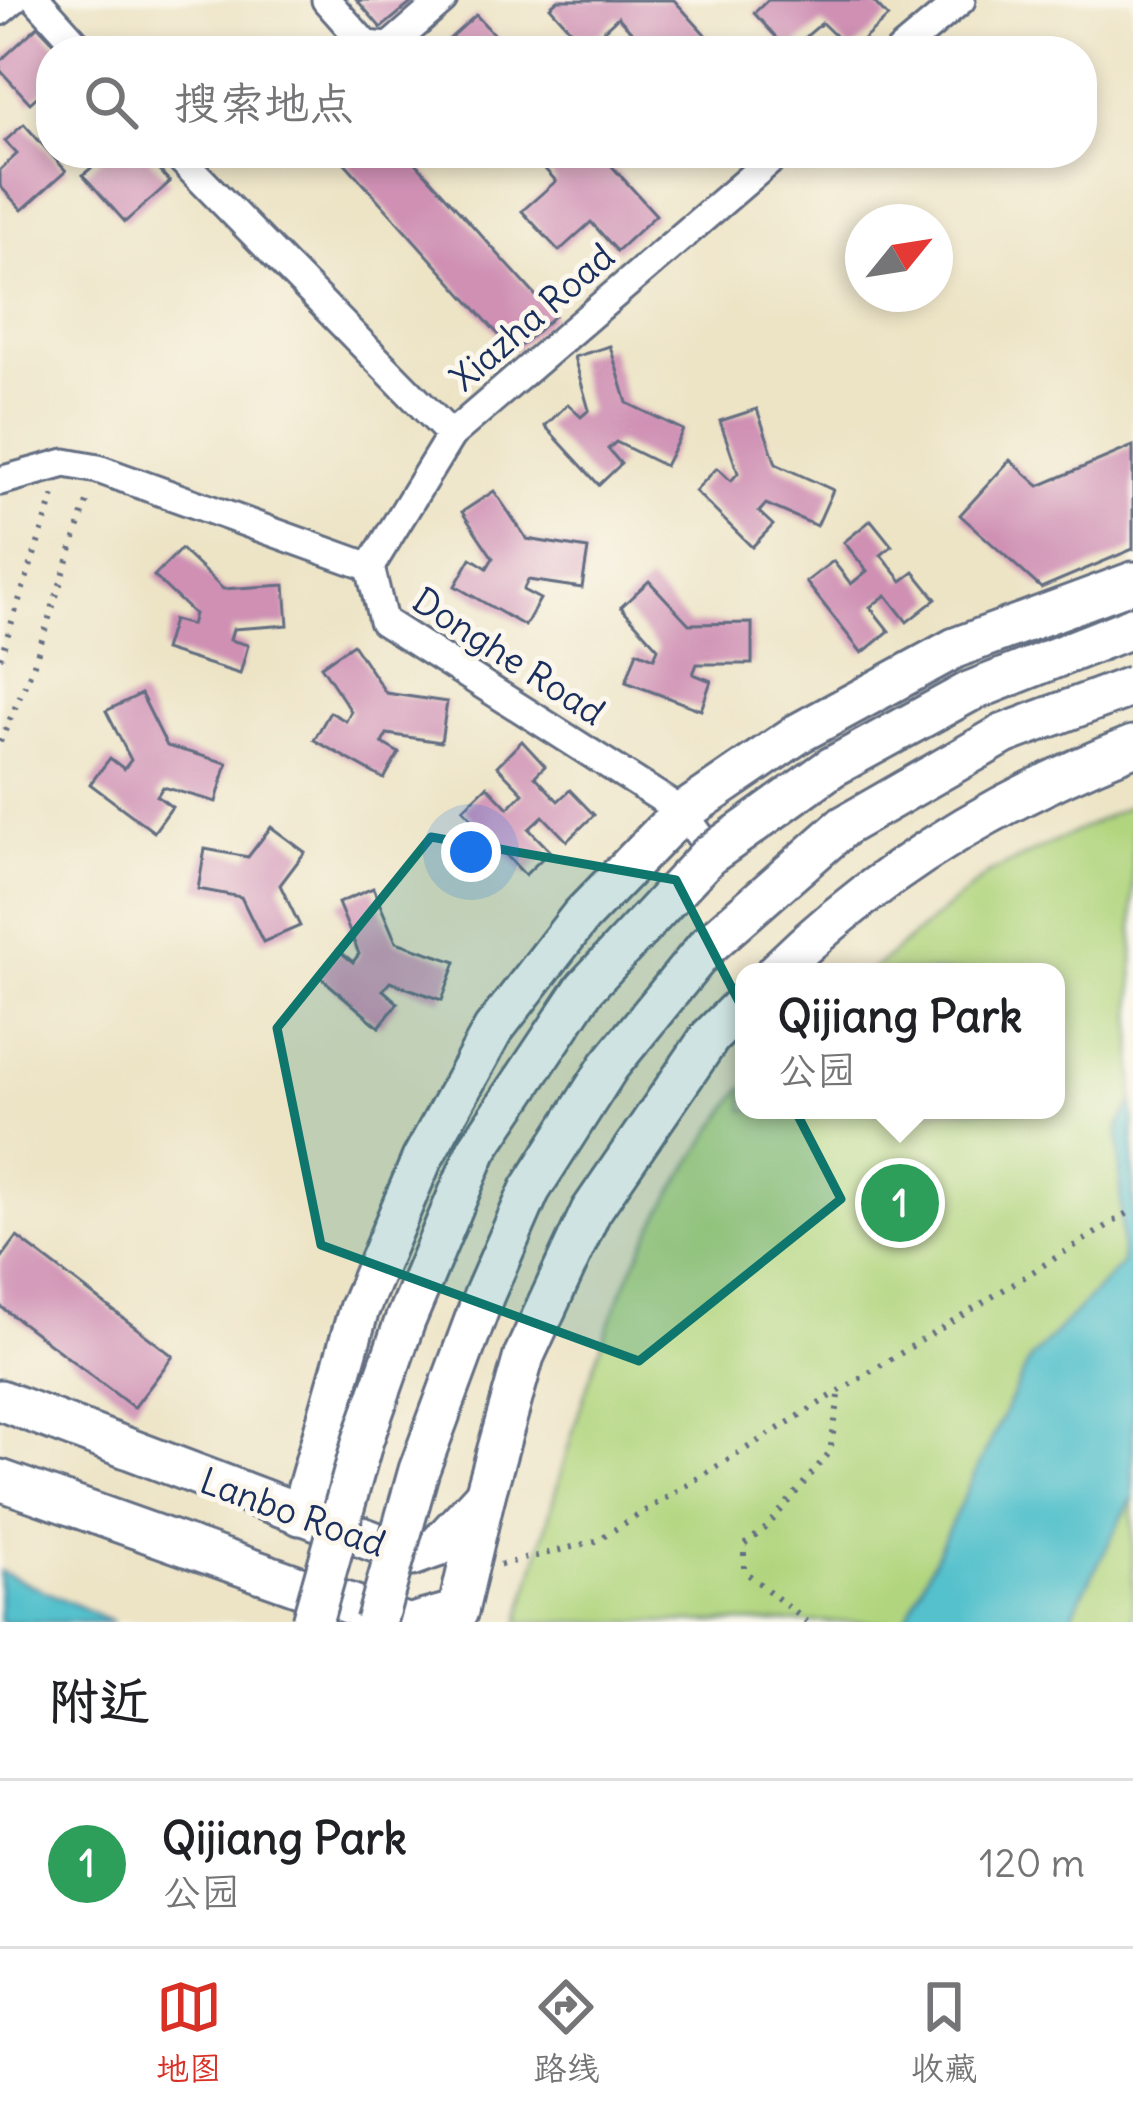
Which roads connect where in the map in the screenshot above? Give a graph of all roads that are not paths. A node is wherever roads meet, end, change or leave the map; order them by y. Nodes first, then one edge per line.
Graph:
1 (13, 0) edge
2 (37, 0) edge
3 (326, 0) edge
4 (443, 0) edge
5 (961, 0) edge
6 (0, 11) edge
7 (69, 36) edge
8 (358, 36) edge
9 (401, 36) edge
10 (918, 36) edge
11 (190, 168) edge
12 (762, 168) edge
13 (451, 435) junction
14 (0, 481) edge
15 (370, 567) junction
16 (1133, 582) edge
17 (1133, 627) edge
18 (1133, 686) edge
19 (1133, 746) edge
20 (683, 812) junction
21 (712, 853) junction
22 (785, 963) edge
23 (735, 1012) edge
24 (0, 1400) edge
25 (0, 1480) edge
26 (485, 1495) junction
27 (300, 1515) junction
28 (312, 1622) edge
29 (376, 1622) edge
30 (401, 1622) edge
31 (418, 1622) edge

1 - 6 street
2 - 7 street
3 - 8 street
4 - 9 street
5 - 10 street
11 - 13 street
12 - 13 street, Xiazha Road
13 - 15 street, Xiazha Road
14 - 15 street
15 - 20 street, Donghe Road
16 - 20 street
17 - 21 street, bridge
18 - 29 street, bridge
19 - 22 street
20 - 21 street, Donghe Road
20 - 27 street
21 - 28 street, bridge
23 - 26 street
24 - 27 street, Lanbo Road
25 - 30 street, Lanbo Road
26 - 27 street, Lanbo Road
26 - 31 street

